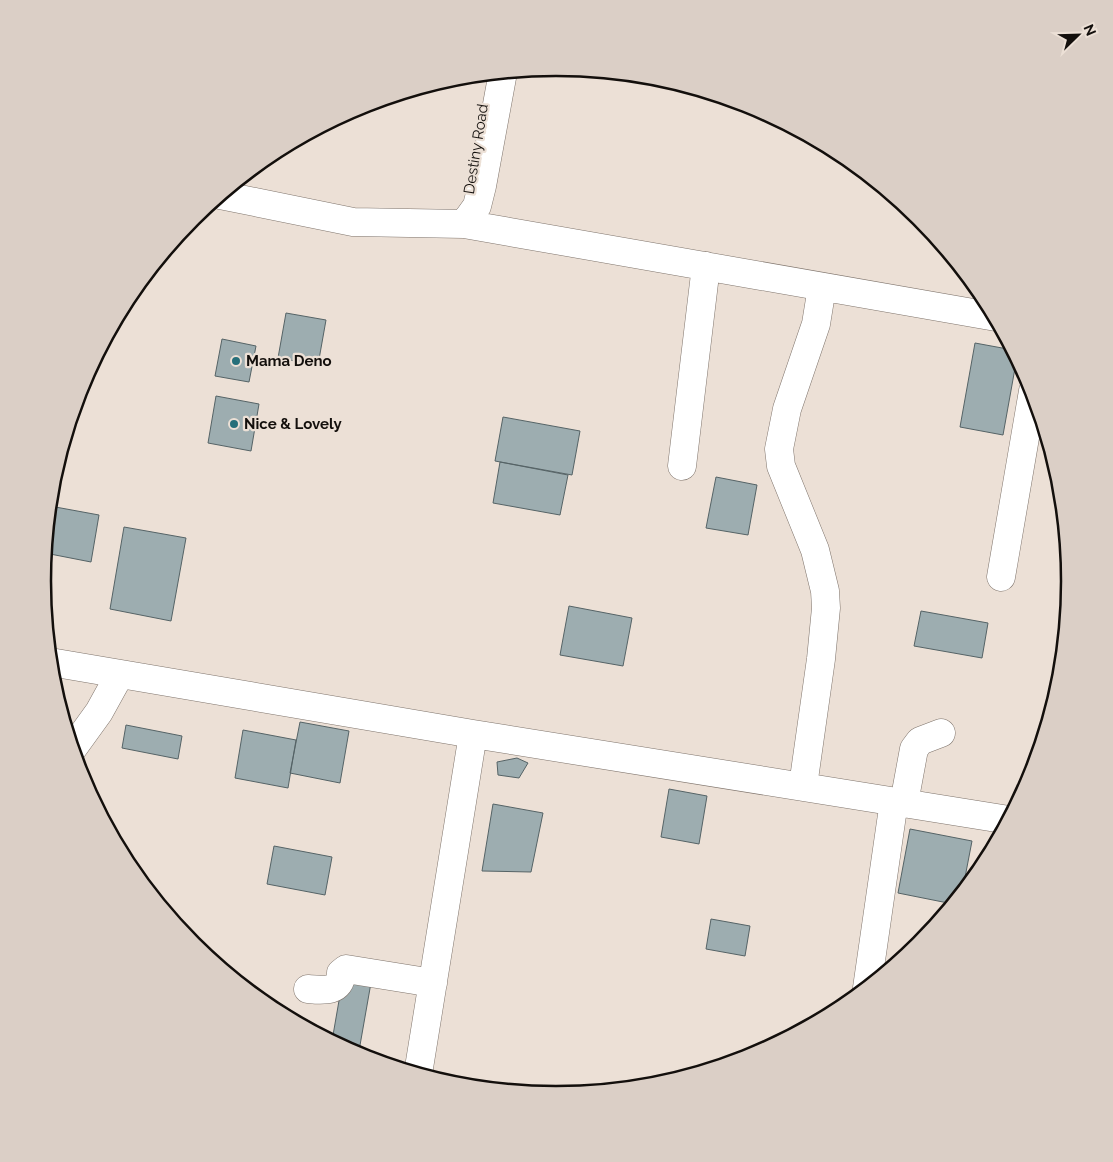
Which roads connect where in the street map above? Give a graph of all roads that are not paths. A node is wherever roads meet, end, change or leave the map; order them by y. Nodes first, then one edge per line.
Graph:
1 (502, 79) edge
2 (488, 80) edge
3 (228, 197) edge
4 (464, 224) junction
5 (706, 266) junction
6 (822, 287) junction
7 (986, 315) edge
8 (1030, 407) edge
9 (682, 466) dead end
10 (1001, 577) dead end
11 (58, 663) edge
12 (120, 674) junction
13 (941, 733) dead end
14 (473, 734) junction
15 (78, 742) edge
16 (803, 786) junction
17 (899, 802) junction
18 (1002, 819) edge
19 (869, 978) edge
20 (432, 983) junction
21 (308, 989) dead end
22 (419, 1067) edge

1 - 4 street
2 - 4 street, Destiny Road
3 - 4 street
4 - 5 street
5 - 6 street
5 - 9 street
6 - 7 street
6 - 16 street
8 - 10 street
11 - 12 street
12 - 14 street
12 - 15 street
13 - 17 street
14 - 16 street
14 - 20 street
16 - 17 street
17 - 18 street
17 - 19 street
20 - 21 street
20 - 22 street

